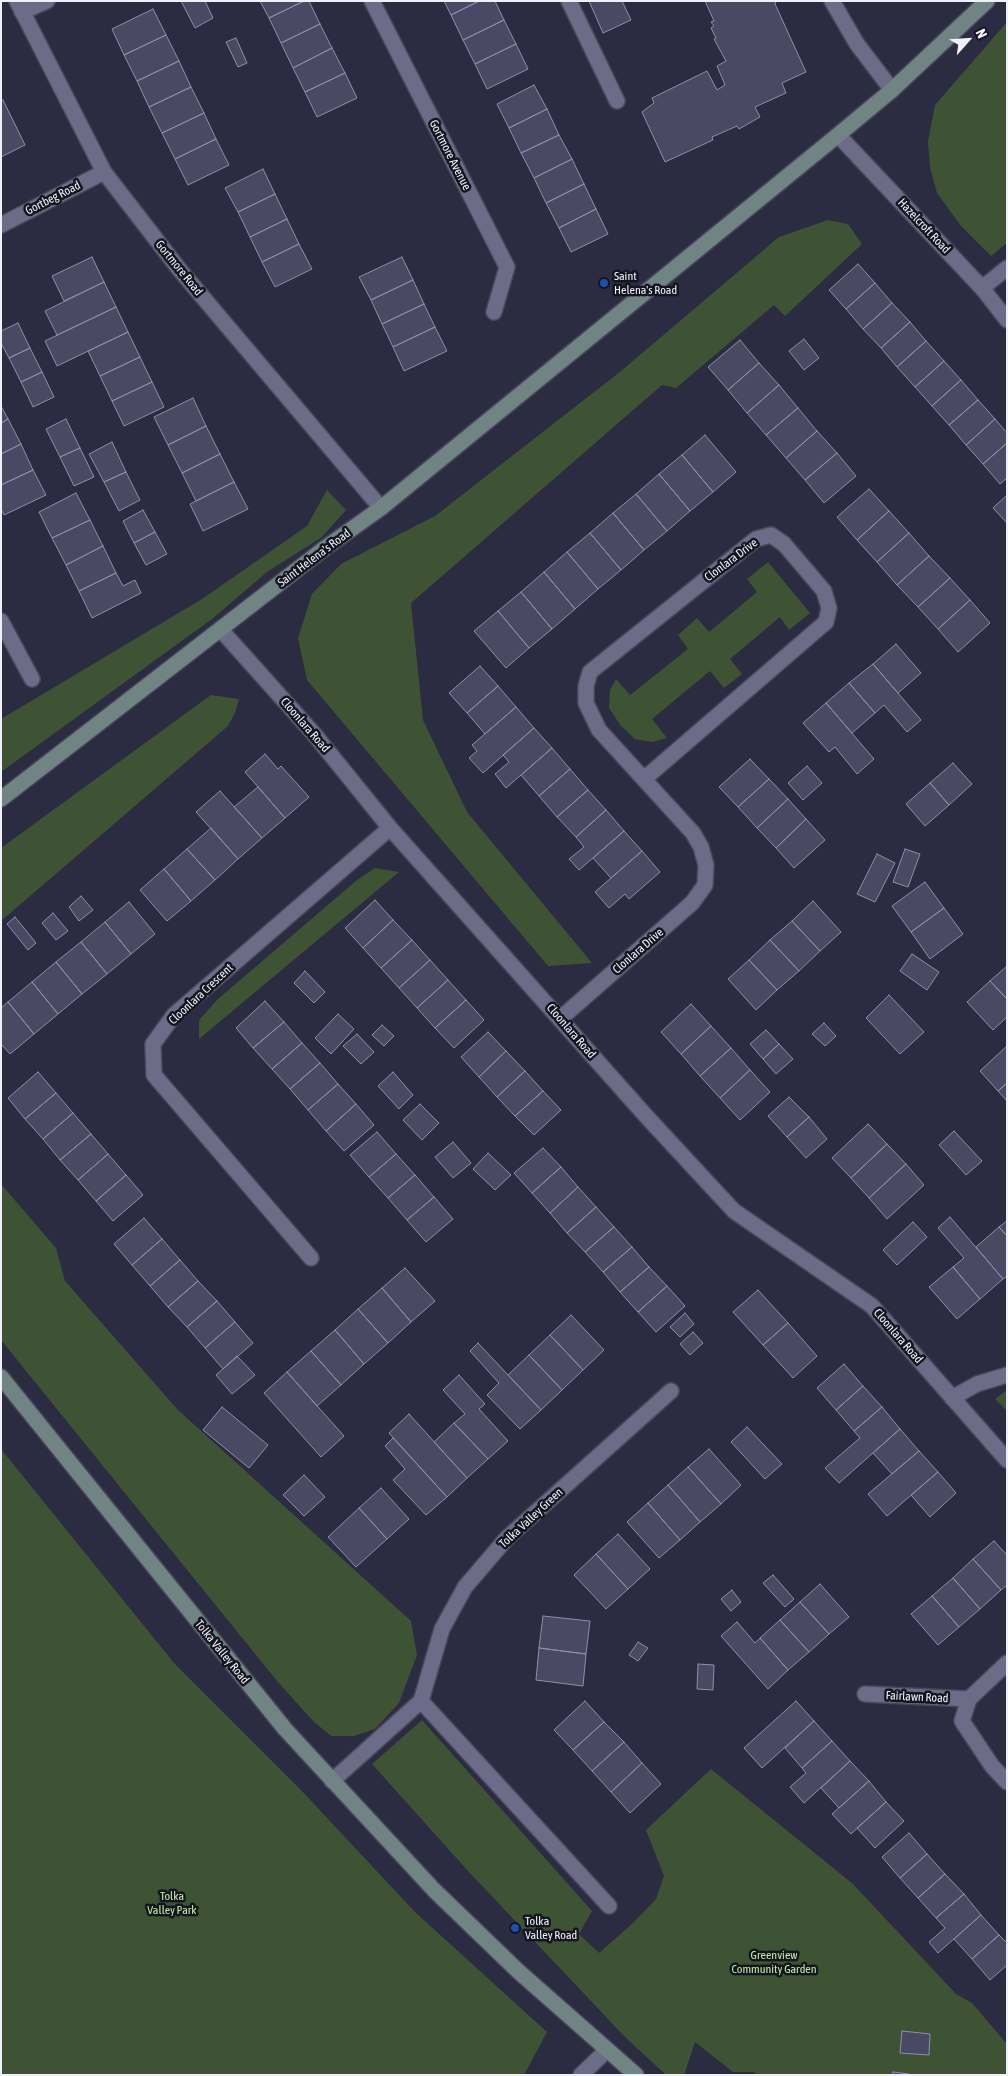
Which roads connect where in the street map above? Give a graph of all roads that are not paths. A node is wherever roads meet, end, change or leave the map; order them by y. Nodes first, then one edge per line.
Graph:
1 (47, 1) edge
2 (372, 1) edge
3 (569, 1) edge
4 (832, 1) edge
5 (987, 1) edge
6 (20, 6) edge
7 (892, 90) junction
8 (617, 101) dead end
9 (838, 135) junction
10 (104, 172) junction
11 (1, 224) edge
12 (1007, 268) edge
13 (982, 288) junction
14 (494, 312) dead end
15 (1007, 320) edge
16 (381, 508) junction
17 (1, 621) edge
18 (221, 630) junction
19 (32, 679) dead end
20 (644, 779) junction
21 (1, 799) edge
22 (390, 828) junction
23 (560, 1018) junction
24 (311, 1258) dead end
25 (1007, 1375) edge
26 (1, 1377) edge
27 (671, 1391) dead end
28 (952, 1398) junction
29 (1007, 1460) edge
30 (1007, 1663) edge
31 (865, 1694) dead end
32 (969, 1700) junction
33 (421, 1701) junction
34 (332, 1781) junction
35 (1007, 1782) edge
36 (609, 1906) dead end
37 (606, 2050) junction
38 (580, 2075) edge
39 (636, 2075) edge

1 - 6 street
2 - 14 street, Gortmore Avenue
3 - 8 street
4 - 7 street
5 - 7 street, Saint Helena's Road
6 - 10 street, Gortmore Road
7 - 9 street, Saint Helena's Road
9 - 13 street, Hazelcroft Road
9 - 16 street, Saint Helena's Road
10 - 11 street, Gortbeg Road
10 - 16 street, Gortmore Road
12 - 13 street
13 - 15 street, Hazelcroft Road
16 - 18 street, Saint Helena's Road
17 - 19 street
18 - 21 street, Saint Helena's Road
18 - 22 street, Cloonlara Road
20 - 20 street, Clonlara Drive
20 - 23 street, Clonlara Drive
22 - 23 street, Cloonlara Road
22 - 24 street, Cloonlara Crescent
23 - 28 street, Cloonlara Road
25 - 28 street
26 - 34 street, Tolka Valley Road
27 - 33 street, Tolka Valley Green
28 - 29 street, Cloonlara Road
30 - 32 street
31 - 32 street, Fairlawn Road
32 - 35 street, Fairlawn Road
33 - 34 street
33 - 36 street
34 - 37 street, Tolka Valley Road
37 - 38 street
37 - 39 street, Tolka Valley Road

